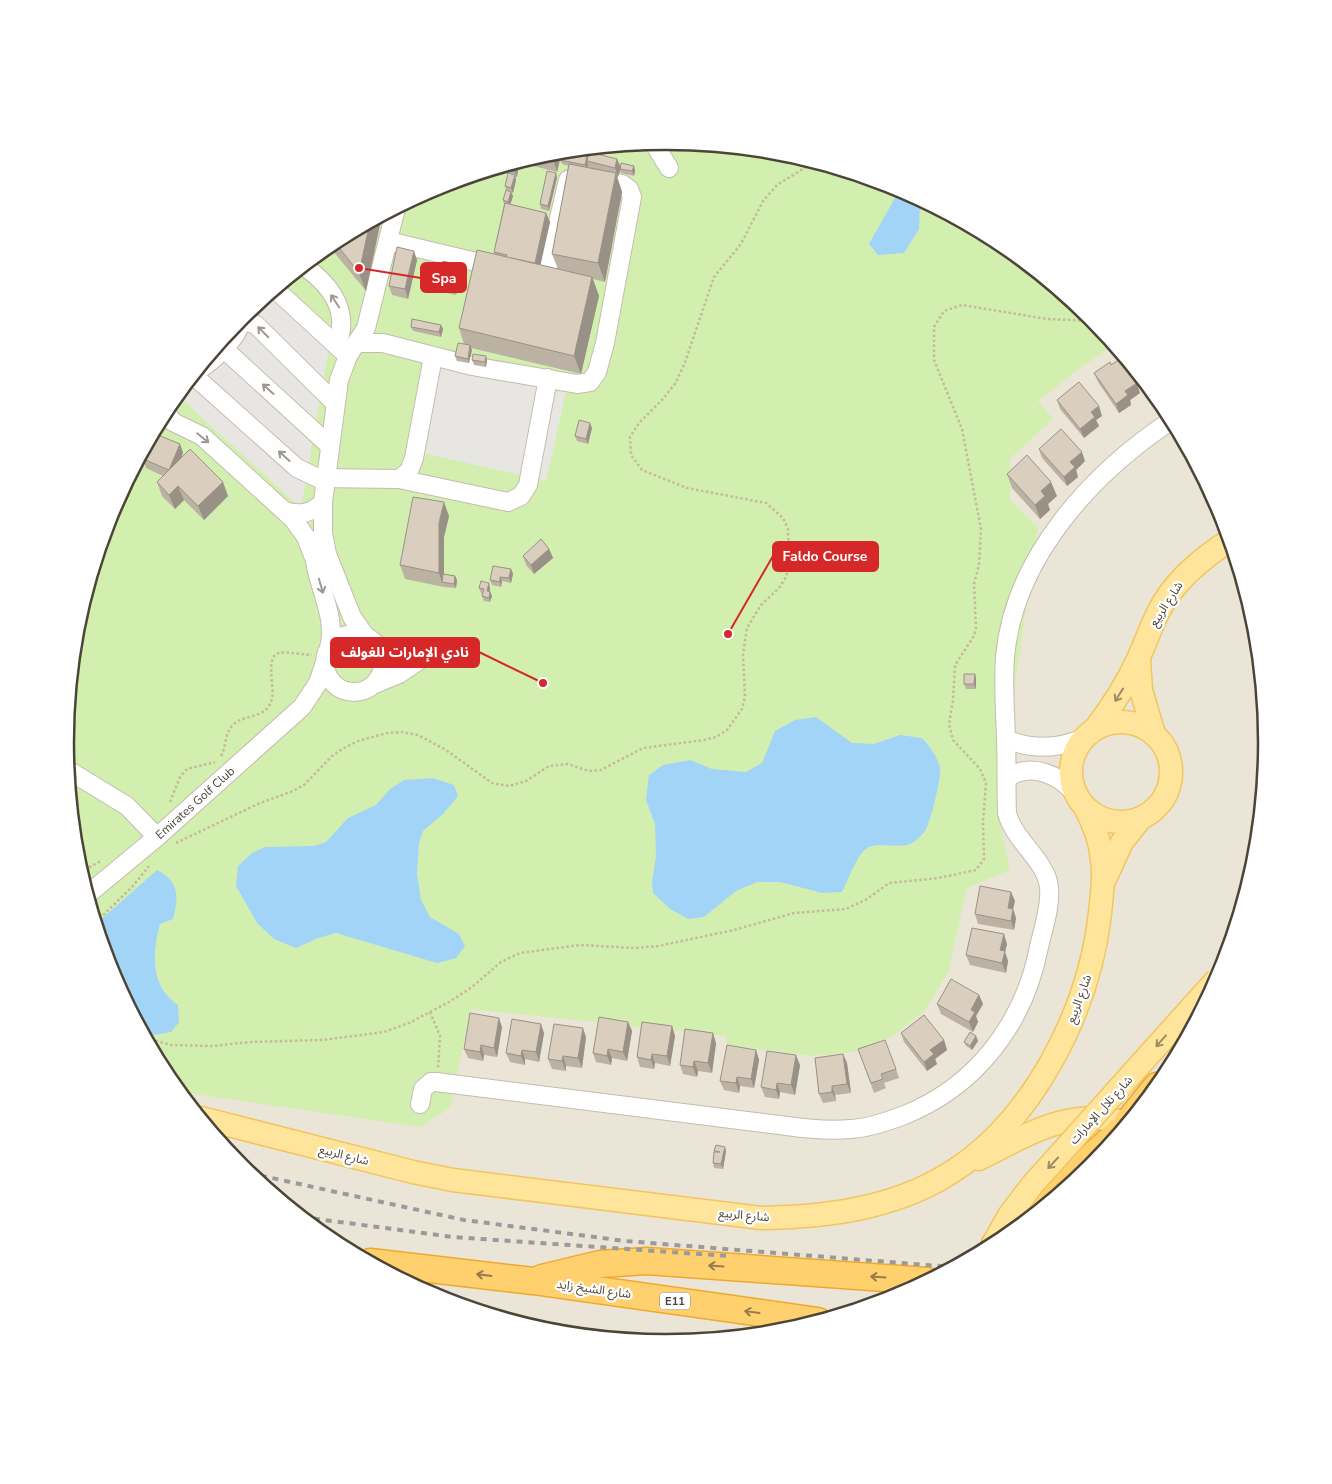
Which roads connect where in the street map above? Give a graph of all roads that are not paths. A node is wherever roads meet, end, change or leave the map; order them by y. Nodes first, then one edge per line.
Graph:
1 (658, 150) edge
2 (669, 168) dead end
3 (394, 216) edge
4 (388, 241) junction
5 (308, 270) edge
6 (281, 293) edge
7 (249, 321) edge
8 (224, 348) edge
9 (348, 348) junction
10 (433, 357) junction
11 (548, 378) junction
12 (198, 379) edge
13 (335, 403) junction
14 (170, 420) edge
15 (1166, 425) edge
16 (330, 445) junction
17 (325, 478) junction
18 (399, 479) junction
19 (324, 502) junction
20 (285, 511) junction
21 (322, 522) junction
22 (1224, 544) edge
23 (314, 558) junction
24 (366, 637) junction
25 (380, 649) junction
26 (326, 656) junction
27 (1138, 659) junction
28 (374, 684) junction
29 (348, 692) junction
30 (302, 707) junction
31 (1090, 734) junction
32 (1154, 734) junction
33 (1006, 739) junction
34 (1047, 747) junction
35 (1043, 772) junction
36 (75, 774) edge
37 (1007, 778) junction
38 (1080, 801) junction
39 (1141, 818) junction
40 (165, 841) junction
41 (1103, 884) junction
42 (93, 891) edge
43 (1200, 998) edge
44 (420, 1104) dead end
45 (211, 1121) edge
46 (1120, 1122) edge
47 (947, 1175) junction
48 (1002, 1229) edge
49 (387, 1264) edge
50 (913, 1280) edge
51 (533, 1281) junction
52 (800, 1319) edge

1 - 2 street
3 - 4 street
4 - 9 street
4 - 11 street
9 -> 5 street
6 - 9 street
13 -> 7 street
16 -> 8 street
9 - 10 street
9 - 13 street
10 - 11 street
10 - 18 street
11 - 18 street
17 -> 12 street
13 - 16 street
14 -> 20 street
15 - 33 street
16 - 17 street
17 - 18 street
17 - 19 street
19 - 20 street
19 - 21 street
20 - 23 street
21 - 23 street
21 - 24 street
22 - 27 main road, شارع الربيع
23 -> 26 street
24 - 25 street
24 - 26 street
25 - 28 street
25 - 28 street
26 - 29 street
26 - 30 street
27 -> 31 main road, شارع الربيع
27 - 32 main road, شارع الربيع
28 - 29 street
29 - 30 street
30 - 40 street, Emirates Golf Club
31 - 32 main road
31 - 34 street
31 - 38 main road
32 - 39 main road
33 - 34 street
33 - 37 street
34 - 35 street
35 - 37 street
35 - 38 street
36 - 40 street
37 - 44 street
38 - 39 main road
38 - 41 main road, شارع الربيع
39 - 41 main road, شارع الربيع
40 - 42 street, Emirates Golf Club
41 - 47 main road, شارع الربيع
43 -> 48 main road, شارع تلال الإمارات, bridge
45 - 47 main road, شارع الربيع
46 - 47 main road
51 -> 49 highway, شارع الشيخ زايد / E11
50 -> 51 highway
52 -> 51 highway, شارع الشيخ زايد / E11

